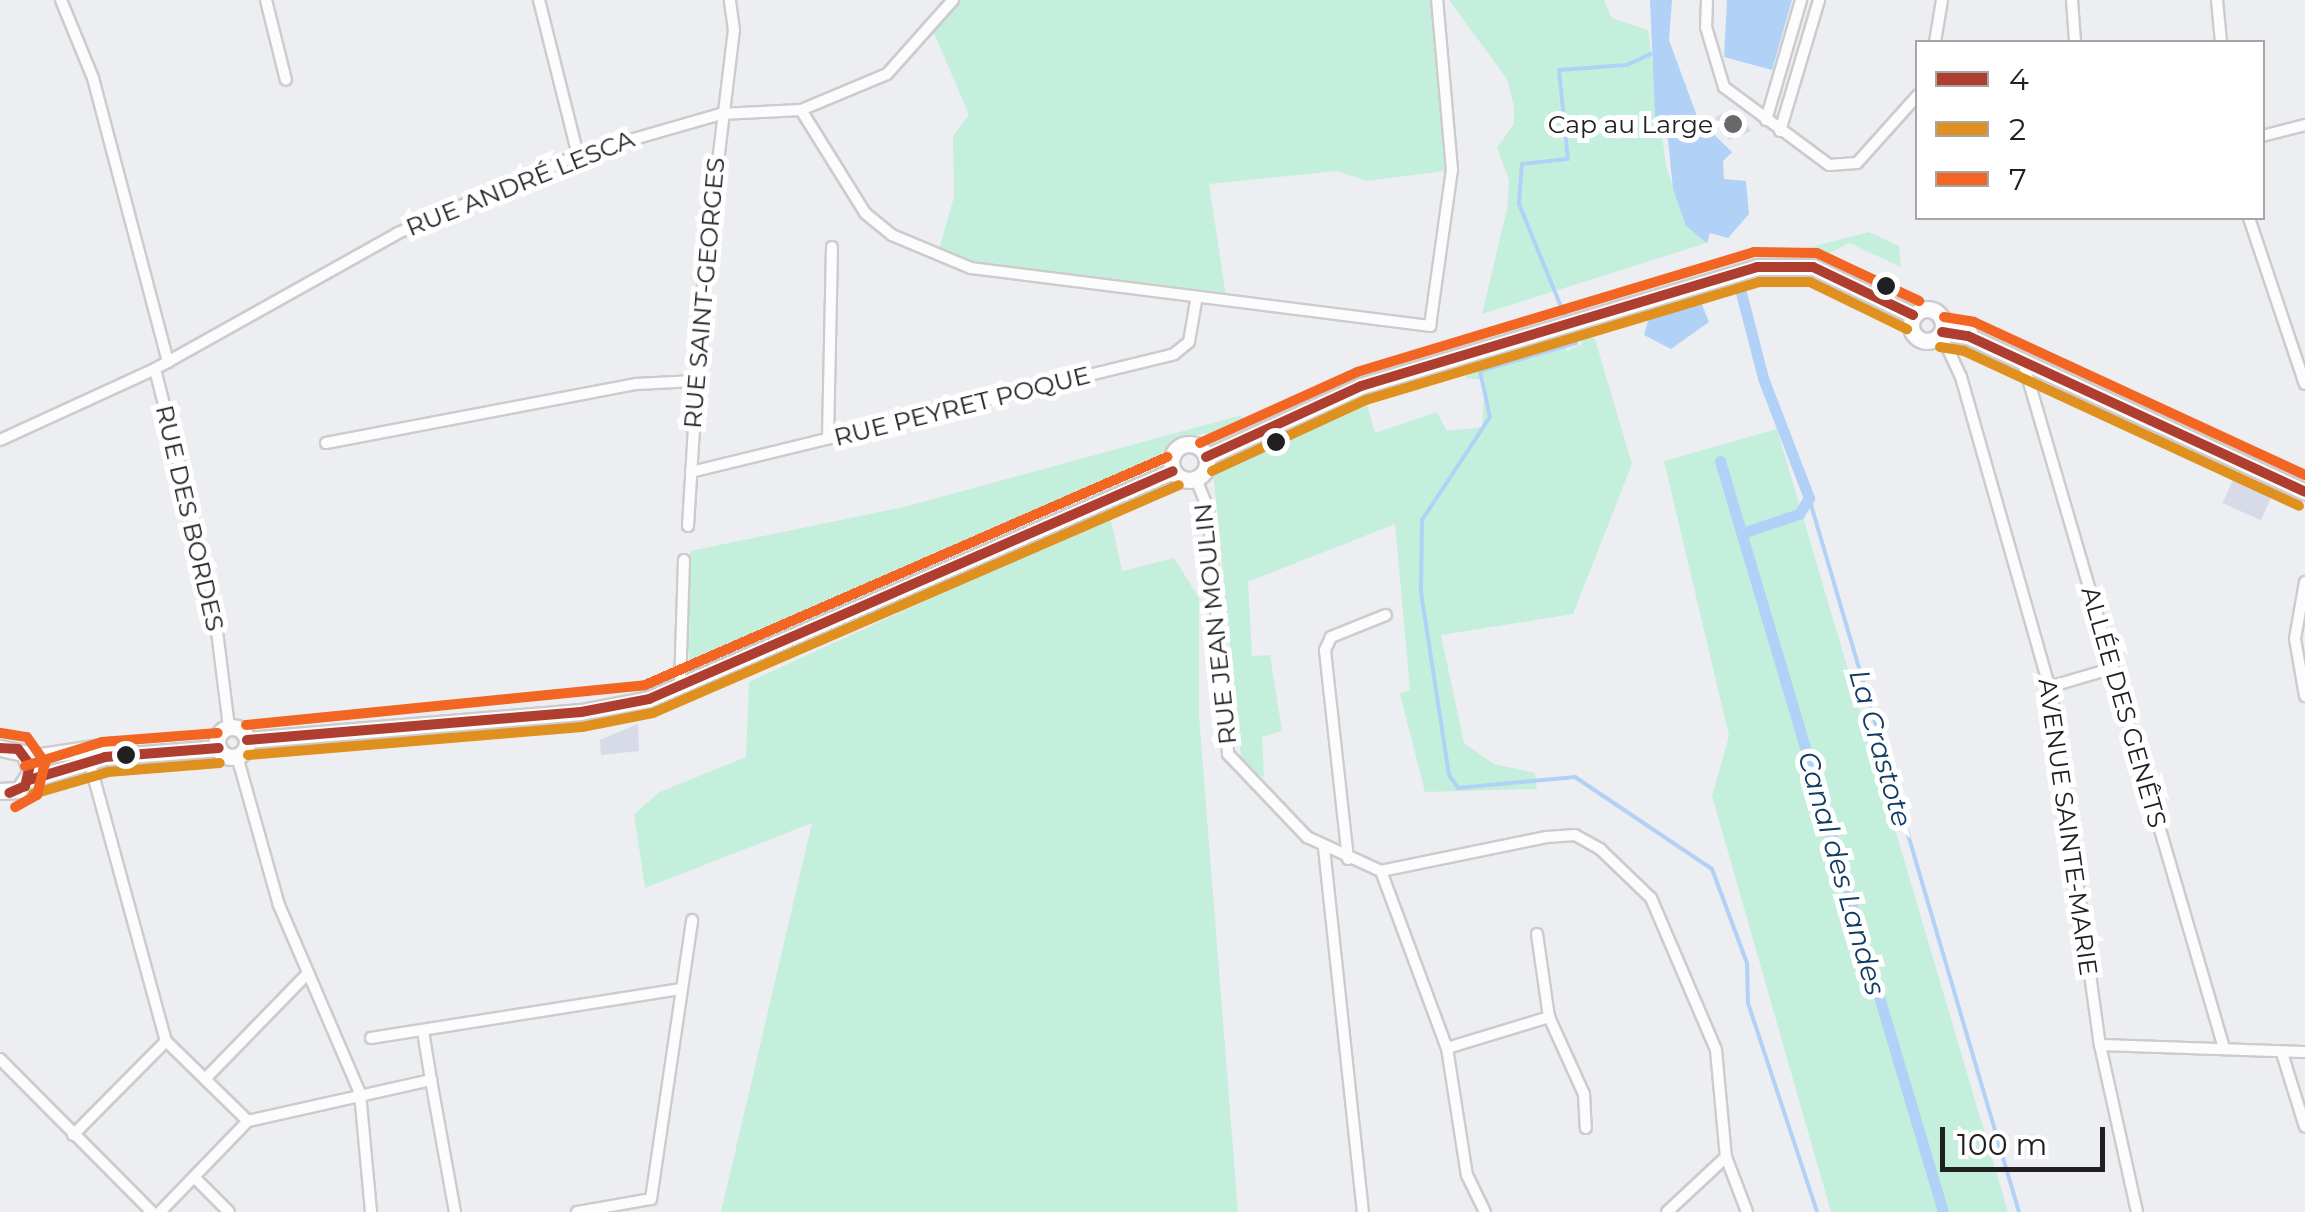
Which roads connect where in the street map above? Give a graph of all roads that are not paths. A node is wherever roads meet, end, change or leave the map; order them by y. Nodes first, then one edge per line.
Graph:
1 (60, 0) edge
2 (266, 0) edge
3 (539, 0) edge
4 (730, 0) edge
5 (953, 0) edge
6 (1437, 0) edge
7 (1707, 0) edge
8 (1800, 0) edge
9 (1820, 0) edge
10 (1942, 0) edge
11 (2072, 0) edge
12 (2217, 0) edge
13 (1935, 40) edge
14 (2075, 40) edge
15 (2220, 40) edge
16 (286, 80) dead end
17 (1915, 99) edge
18 (801, 110) junction
19 (721, 114) junction
20 (1763, 118) junction
21 (2305, 124) edge
22 (1780, 131) junction
23 (2265, 135) edge
24 (578, 155) junction
25 (2250, 220) edge
26 (832, 247) dead end
27 (1196, 301) junction
28 (1913, 315) junction
29 (1942, 329) junction
30 (168, 362) junction
31 (2024, 365) junction
32 (155, 370) junction
33 (695, 382) junction
34 (2305, 384) edge
35 (828, 438) junction
36 (0, 440) edge
37 (326, 442) dead end
38 (1206, 458) junction
39 (1174, 471) junction
40 (691, 472) junction
41 (1196, 478) junction
42 (2305, 484) edge
43 (2305, 492) edge
44 (688, 526) dead end
45 (684, 560) dead end
46 (2305, 582) edge
47 (1386, 614) dead end
48 (2112, 668) junction
49 (680, 688) junction
50 (2050, 688) junction
51 (2305, 696) edge
52 (222, 738) junction
53 (247, 740) junction
54 (0, 748) edge
55 (236, 756) junction
56 (28, 758) junction
57 (89, 760) junction
58 (29, 780) junction
59 (0, 792) edge
60 (1324, 848) junction
61 (1348, 859) junction
62 (1380, 871) junction
63 (692, 920) dead end
64 (1537, 934) dead end
65 (308, 973) junction
66 (681, 989) junction
67 (1548, 1017) junction
68 (424, 1031) junction
69 (372, 1038) dead end
70 (166, 1041) junction
71 (2100, 1045) junction
72 (1447, 1048) junction
73 (2224, 1048) junction
74 (2305, 1052) edge
75 (2282, 1053) junction
76 (0, 1059) edge
77 (205, 1079) junction
78 (430, 1080) junction
79 (360, 1093) junction
80 (248, 1121) junction
81 (1586, 1128) dead end
82 (2305, 1128) edge
83 (72, 1135) junction
84 (1726, 1157) junction
85 (194, 1177) junction
86 (152, 1212) edge
87 (160, 1212) edge
88 (229, 1212) edge
89 (371, 1212) edge
90 (455, 1212) edge
91 (577, 1212) edge
92 (1363, 1212) edge
93 (1485, 1212) edge
94 (1667, 1212) edge
95 (1747, 1212) edge
96 (2137, 1212) edge

1 - 30 street
2 - 16 street
3 - 24 street
4 - 19 street, RUE SAINT-GEORGES
5 - 18 street, RUE ANDRÉ LESCA
6 - 27 street
7 - 20 street
8 - 20 street
9 - 22 street
10 - 13 street
11 - 14 street
12 - 15 street
17 - 22 street
18 - 19 street, RUE ANDRÉ LESCA
18 - 27 street
19 - 24 street, RUE ANDRÉ LESCA
19 - 33 street, RUE SAINT-GEORGES
20 - 22 street
21 - 23 street
24 - 30 street, RUE ANDRÉ LESCA
25 - 34 street
26 - 35 street
27 - 35 street, RUE PEYRET POQUE
28 - 29 main road
28 - 29 main road
28 - 38 main road
29 - 31 main road
29 - 42 main road
29 - 50 street, AVENUE SAINTE-MARIE
30 - 32 street, RUE ANDRÉ LESCA
31 - 43 main road
31 - 48 street, ALLÉE DES GENÊTS
32 - 36 street, RUE ANDRÉ LESCA
32 - 52 street, RUE DES BORDES
33 - 37 street
33 - 40 street, RUE SAINT-GEORGES
35 - 40 street, RUE PEYRET POQUE
38 - 39 main road
38 - 41 main road
39 - 41 main road
39 - 49 main road
40 - 44 street, RUE SAINT-GEORGES
41 - 60 street, RUE JEAN MOULIN
45 - 49 street
46 - 51 street
47 - 61 street
48 - 50 street
48 - 73 street, ALLÉE DES GENÊTS
49 - 53 main road
50 - 71 street, AVENUE SAINTE-MARIE
52 - 53 main road
52 - 55 main road
52 - 56 main road
52 - 57 main road
53 - 55 main road
54 - 56 main road
55 - 65 street
56 - 58 main road
57 - 58 main road
57 - 70 street
58 - 59 main road
60 - 61 street, RUE JEAN MOULIN
60 - 92 street
61 - 62 street, RUE JEAN MOULIN
62 - 72 street
62 - 84 street
63 - 66 street
64 - 67 street
65 - 77 street
65 - 79 street
66 - 68 street
66 - 91 street
67 - 72 street
67 - 81 street
68 - 69 street
68 - 78 street
70 - 77 street
70 - 83 street
71 - 73 street
71 - 96 street, AVENUE SAINTE-MARIE
72 - 93 street
73 - 75 street
74 - 75 street
75 - 82 street
76 - 83 street
77 - 80 street
78 - 79 street
78 - 90 street
79 - 80 street
79 - 89 street
80 - 85 street
83 - 86 street
84 - 94 street
84 - 95 street
85 - 87 street
85 - 88 street

